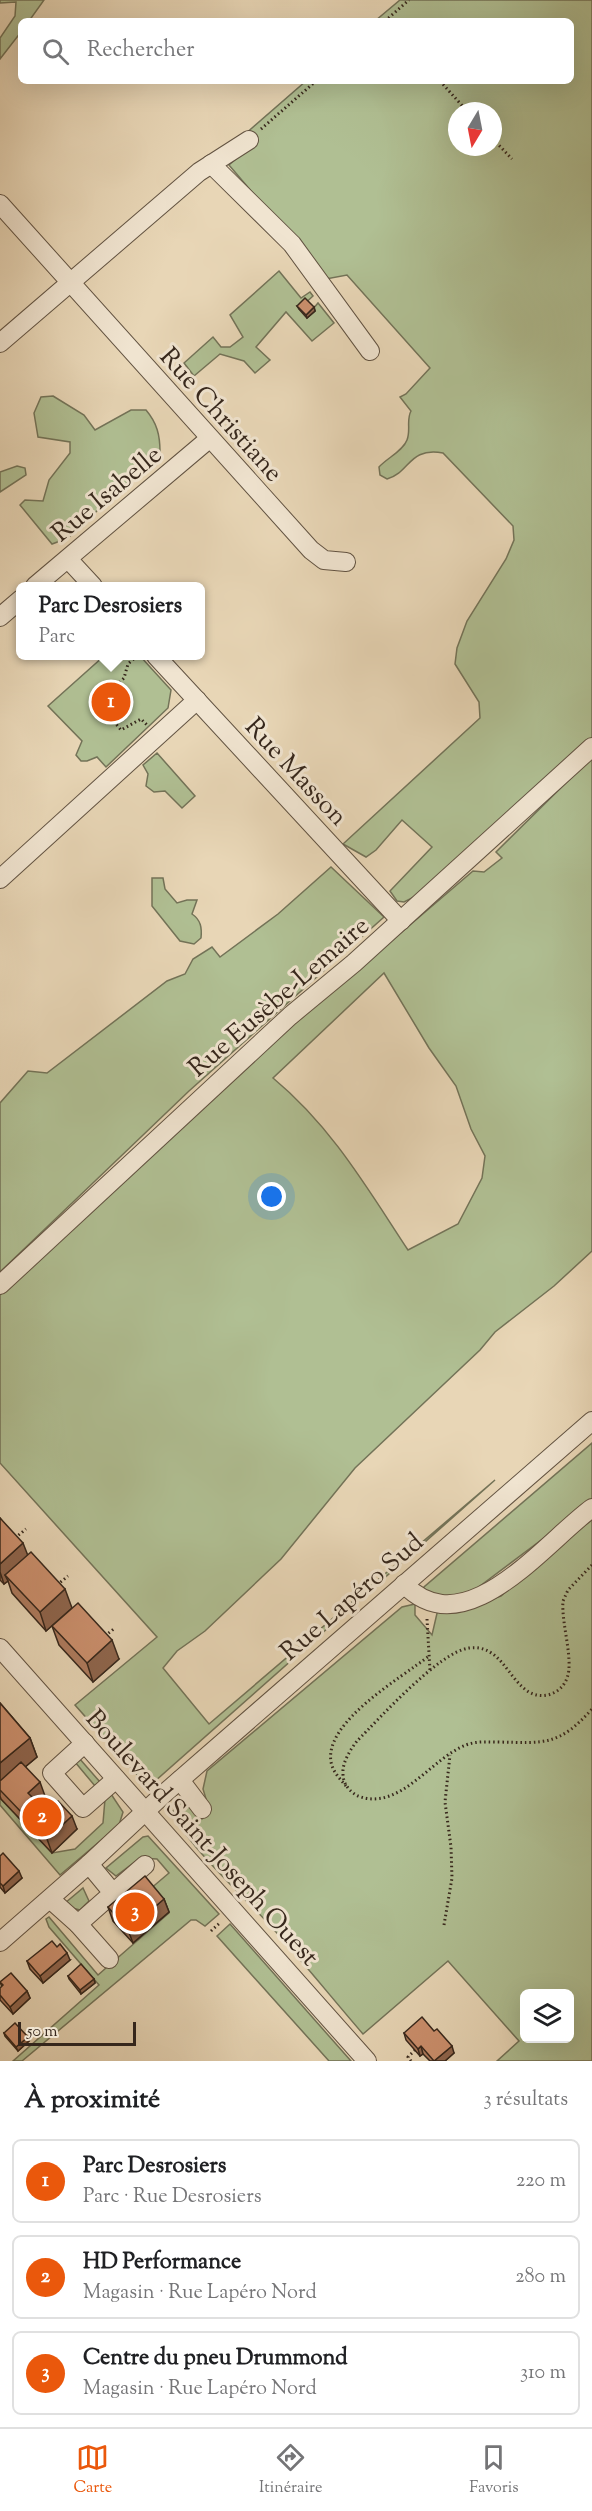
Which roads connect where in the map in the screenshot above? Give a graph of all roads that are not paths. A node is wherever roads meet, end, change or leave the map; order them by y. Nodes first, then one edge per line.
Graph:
1 (249, 141) road end
2 (205, 168) junction
3 (0, 204) edge
4 (71, 282) junction
5 (0, 343) edge
6 (370, 351) dead end
7 (209, 439) junction
8 (68, 559) junction
9 (346, 562) dead end
10 (40, 582) edge
11 (89, 582) edge
12 (16, 603) edge
13 (0, 617) edge
14 (160, 660) edge
15 (197, 700) junction
16 (592, 747) edge
17 (0, 879) edge
18 (401, 921) junction
19 (0, 1285) edge
20 (592, 1421) edge
21 (592, 1508) edge
22 (404, 1584) junction
23 (0, 1648) edge
24 (85, 1743) junction
25 (55, 1777) junction
26 (116, 1779) junction
27 (180, 1780) junction
28 (40, 1791) edge
29 (83, 1808) junction
30 (202, 1809) dead end
31 (146, 1812) junction
32 (69, 1821) edge
33 (89, 1864) junction
34 (145, 1865) dead end
35 (108, 1897) junction
36 (50, 1899) junction
37 (118, 1917) edge
38 (78, 1924) junction
39 (0, 1942) edge
40 (109, 1959) dead end
41 (367, 2061) edge

1 - 2 street
2 - 4 street
2 - 6 street
3 - 4 street, Rue Christiane
4 - 5 street
4 - 7 street, Rue Christiane
7 - 8 street, Rue Isabelle
7 - 9 street, Rue Christiane
8 - 10 street, Rue Isabelle
8 - 11 street
12 - 13 street
14 - 15 street, Rue Masson
15 - 17 street
15 - 18 street, Rue Masson
16 - 18 street, Rue Eusèbe-Lemaire
18 - 19 street, Rue Eusèbe-Lemaire
20 - 22 street, Rue Lapéro Sud
21 - 22 street
22 - 27 street, Rue Lapéro Sud
23 - 24 street, Boulevard Saint-Joseph Ouest
24 - 25 street
24 - 26 street, Boulevard Saint-Joseph Ouest
25 - 28 street
25 - 29 street
26 - 29 street
26 - 31 street, Boulevard Saint-Joseph Ouest
27 - 30 street
27 - 31 street, Rue Lapéro Sud
29 - 32 street
31 - 33 street, Rue Lapéro Sud
31 - 41 street, Boulevard Saint-Joseph Ouest
33 - 35 street
33 - 36 street, Rue Lapéro Sud
34 - 35 street
35 - 37 street
35 - 38 street
36 - 38 street
36 - 39 street, Rue Lapéro Sud
38 - 40 street

